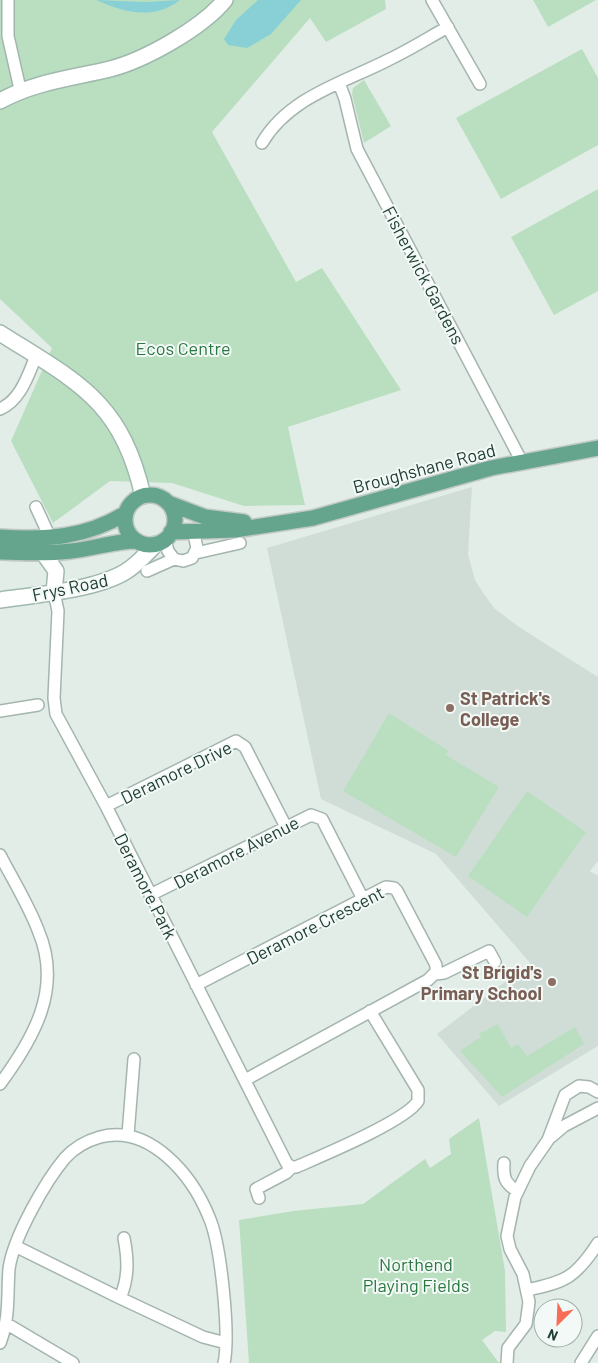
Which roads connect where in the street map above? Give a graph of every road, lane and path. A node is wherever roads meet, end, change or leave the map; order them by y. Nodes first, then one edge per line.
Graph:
1 (225, 0) edge
2 (432, 0) edge
3 (8, 3) edge
4 (448, 27) junction
5 (339, 83) junction
6 (480, 84) dead end
7 (20, 90) junction
8 (0, 101) edge
9 (262, 143) dead end
10 (0, 333) edge
11 (36, 356) junction
12 (0, 409) edge
13 (598, 448) edge
14 (522, 462) junction
15 (143, 496) junction
16 (168, 503) junction
17 (36, 506) dead end
18 (126, 513) junction
19 (260, 525) junction
20 (193, 530) junction
21 (0, 537) edge
22 (154, 540) junction
23 (240, 543) dead end
24 (50, 548) junction
25 (0, 552) edge
26 (196, 552) junction
27 (174, 559) junction
28 (141, 567) junction
29 (54, 592) junction
30 (0, 600) edge
31 (38, 705) dead end
32 (0, 711) edge
33 (106, 806) junction
34 (286, 826) junction
35 (0, 855) edge
36 (150, 895) junction
37 (363, 899) junction
38 (495, 962) dead end
39 (435, 974) junction
40 (196, 985) junction
41 (370, 1011) junction
42 (134, 1059) dead end
43 (245, 1080) junction
44 (0, 1084) edge
45 (598, 1092) edge
46 (598, 1108) edge
47 (128, 1135) junction
48 (548, 1140) junction
49 (504, 1163) dead end
50 (292, 1167) junction
51 (517, 1191) junction
52 (259, 1198) dead end
53 (124, 1238) dead end
54 (598, 1243) edge
55 (15, 1246) junction
56 (527, 1290) junction
57 (120, 1298) junction
58 (4, 1304) edge
59 (7, 1324) junction
60 (598, 1336) edge
61 (0, 1343) edge
62 (226, 1343) junction
63 (506, 1360) edge
64 (73, 1363) edge
65 (224, 1363) edge
66 (580, 1363) edge

1 - 7 street
2 - 4 street
3 - 7 street
4 - 5 street
4 - 6 street
5 - 9 street
5 - 14 street, Fisherwick Gardens
7 - 8 street
10 - 11 street
11 - 12 street
11 - 15 street
13 - 14 main road, Broughshane Road
14 - 19 main road, Broughshane Road
15 - 16 main road
15 - 18 main road
16 - 19 main road
16 - 22 main road
17 - 24 street
18 - 22 main road
18 - 24 main road
19 - 20 main road
20 - 22 main road
20 - 26 street
21 - 24 main road
22 - 24 main road
22 - 27 street
22 - 28 street, Frys Road
23 - 26 street
24 - 25 main road
24 - 29 street
26 - 27 street
27 - 28 street
28 - 29 street, Frys Road
29 - 30 street, Frys Road
29 - 33 street, Deramore Park
31 - 32 street
33 - 34 street, Deramore Drive
33 - 36 street, Deramore Park
34 - 36 street, Deramore Avenue
34 - 37 street, Deramore Avenue
35 - 44 street
36 - 40 street, Deramore Park
37 - 39 street, Deramore Crescent
37 - 40 street, Deramore Crescent
38 - 39 street
39 - 41 street
40 - 43 street, Deramore Park
41 - 43 street
41 - 50 street
42 - 47 street
43 - 50 street, Deramore Park
45 - 48 street
46 - 48 street
47 - 55 street
47 - 62 street
48 - 51 street
49 - 51 street
50 - 52 street
51 - 56 street
53 - 57 street
54 - 56 street
55 - 57 street
55 - 58 street
56 - 63 street
57 - 62 street
58 - 59 street
59 - 61 street
59 - 64 street
60 - 66 street
62 - 65 street

